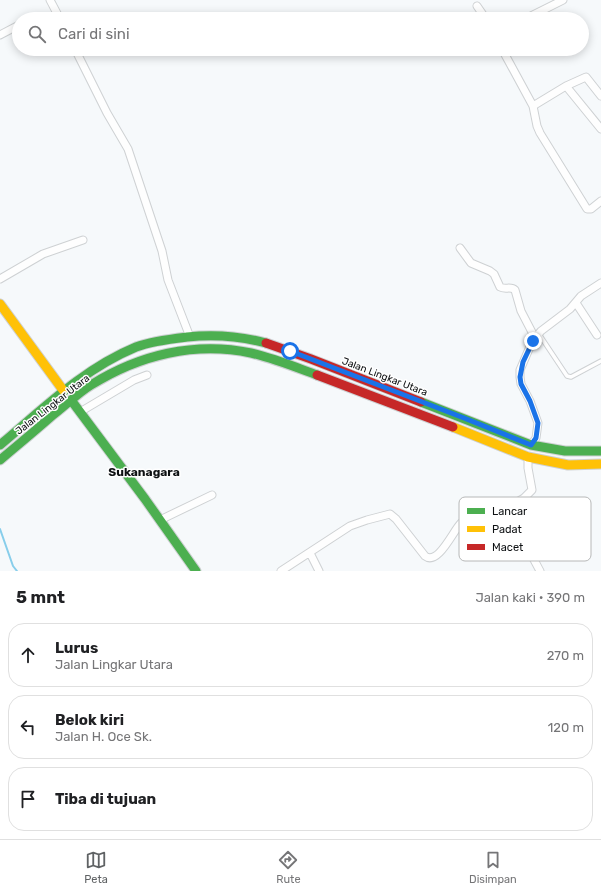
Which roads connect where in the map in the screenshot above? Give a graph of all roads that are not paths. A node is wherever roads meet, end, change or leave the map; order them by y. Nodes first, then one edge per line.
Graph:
1 (50, 0) edge
2 (563, 0) edge
3 (478, 6) dead end
4 (56, 12) edge
5 (482, 12) edge
6 (539, 12) edge
7 (12, 29) edge
8 (0, 35) edge
9 (78, 56) edge
10 (506, 56) edge
11 (566, 86) junction
12 (601, 96) edge
13 (533, 106) junction
14 (601, 129) edge
15 (601, 201) edge
16 (83, 240) dead end
17 (460, 248) dead end
18 (0, 279) edge
19 (601, 283) edge
20 (576, 303) junction
21 (0, 304) edge
22 (597, 335) dead end
23 (537, 336) junction
24 (190, 337) junction
25 (134, 349) junction
26 (290, 351) junction
27 (140, 361) junction
28 (601, 361) edge
29 (287, 364) junction
30 (147, 374) dead end
31 (63, 390) junction
32 (71, 400) junction
33 (80, 412) junction
34 (464, 418) junction
35 (460, 430) junction
36 (2, 443) edge
37 (531, 445) junction
38 (12, 450) junction
39 (601, 451) edge
40 (528, 457) junction
41 (0, 460) edge
42 (601, 464) edge
43 (212, 495) dead end
44 (525, 497) edge
45 (160, 520) junction
46 (459, 526) edge
47 (310, 553) junction
48 (535, 561) edge
49 (196, 571) edge
50 (281, 571) edge
51 (319, 571) edge
52 (540, 571) edge

1 - 4 street
2 - 6 street
3 - 5 street
7 - 8 street
9 - 24 street
10 - 13 street
11 - 12 street
11 - 13 street
11 - 14 street
13 - 15 street
16 - 18 street
17 - 23 street
19 - 20 street
20 - 22 street
20 - 23 street
21 - 31 main road
23 - 28 lane
23 - 37 street
24 - 25 main road, Jalan Lingkar Utara
24 - 26 main road, Jalan Lingkar Utara
25 - 27 main road
25 - 31 main road, Jalan Lingkar Utara
26 - 29 main road
26 - 34 main road, Jalan Lingkar Utara
27 - 29 main road, Jalan Lingkar Utara
27 - 32 main road, Jalan Lingkar Utara
29 - 35 main road, Jalan Lingkar Utara
30 - 33 street
31 - 36 main road, Jalan Lingkar Utara
32 - 33 main road
32 - 38 main road, Jalan Lingkar Utara
33 - 45 main road
34 - 35 main road
34 - 37 main road, Jalan Lingkar Utara
35 - 40 main road, Jalan Lingkar Utara
36 - 38 main road
37 - 39 main road, Jalan Lingkar Utara
38 - 41 main road, Jalan Lingkar Utara
40 - 42 main road, Jalan Lingkar Utara
40 - 44 street
43 - 45 street
45 - 49 main road
46 - 47 street
47 - 50 street
47 - 51 street
48 - 52 street

